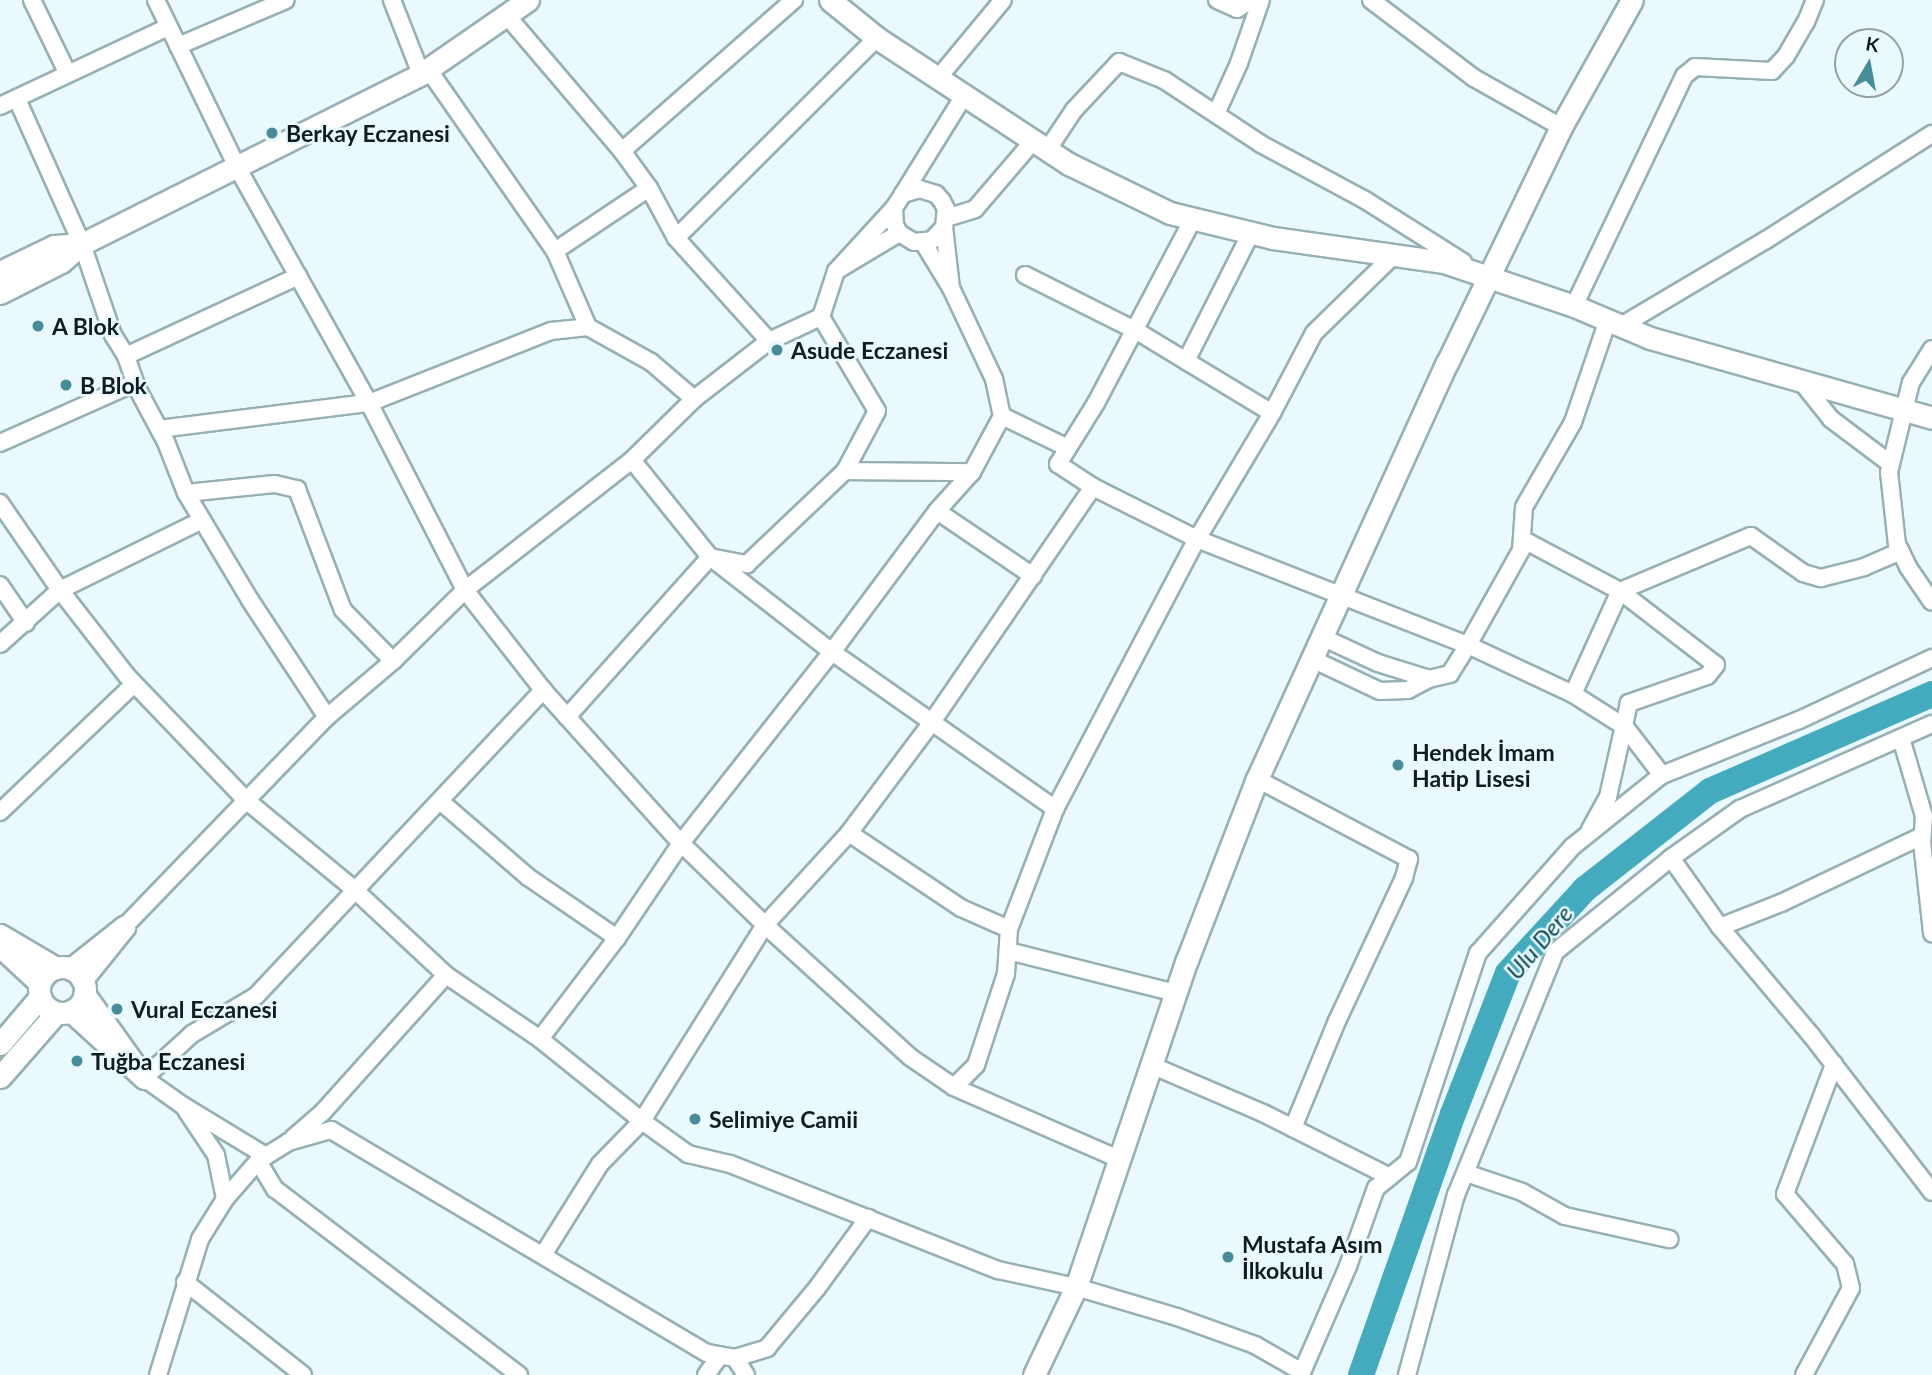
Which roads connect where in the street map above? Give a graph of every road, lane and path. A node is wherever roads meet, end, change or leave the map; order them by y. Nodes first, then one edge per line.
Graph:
1 (32, 0) edge
2 (156, 0) edge
3 (392, 0) edge
4 (528, 0) edge
5 (794, 0) edge
6 (830, 0) edge
7 (1003, 0) edge
8 (1217, 0) edge
9 (1251, 0) edge
10 (1261, 0) edge
11 (1371, 0) edge
12 (1815, 0) edge
13 (1631, 1) edge
14 (278, 2) edge
15 (508, 17) junction
16 (168, 27) junction
17 (877, 38) junction
18 (178, 46) junction
19 (425, 71) junction
20 (68, 74) junction
21 (939, 77) junction
22 (965, 94) junction
23 (17, 99) junction
24 (0, 106) edge
25 (1216, 114) junction
26 (1561, 127) junction
27 (1932, 134) edge
28 (1041, 144) junction
29 (622, 152) junction
30 (237, 167) junction
31 (649, 188) junction
32 (903, 194) junction
33 (894, 208) junction
34 (1193, 219) junction
35 (945, 223) junction
36 (899, 233) junction
37 (1251, 233) junction
38 (677, 238) junction
39 (923, 242) junction
40 (82, 244) junction
41 (555, 251) junction
42 (1394, 255) junction
43 (836, 271) junction
44 (0, 272) edge
45 (1026, 275) dead end
46 (298, 276) junction
47 (1489, 279) junction
48 (951, 288) junction
49 (0, 293) edge
50 (1574, 306) junction
51 (821, 317) junction
52 (1614, 323) junction
53 (588, 327) junction
54 (1135, 330) junction
55 (769, 341) junction
56 (1932, 349) edge
57 (126, 356) junction
58 (1186, 361) junction
59 (1800, 380) junction
60 (135, 383) junction
61 (694, 400) junction
62 (369, 403) junction
63 (1906, 411) junction
64 (1272, 413) junction
65 (1002, 416) junction
66 (1932, 418) edge
67 (159, 429) junction
68 (0, 443) edge
69 (1068, 448) junction
70 (632, 460) junction
71 (1891, 464) junction
72 (845, 471) junction
73 (972, 472) junction
74 (1093, 487) junction
75 (186, 493) junction
76 (0, 503) edge
77 (937, 511) junction
78 (202, 520) junction
79 (1197, 539) junction
80 (1522, 539) junction
81 (1901, 551) junction
82 (710, 557) junction
83 (1033, 576) junction
84 (0, 585) edge
85 (60, 590) junction
86 (465, 590) junction
87 (1620, 591) junction
88 (1340, 597) junction
89 (1932, 602) edge
90 (26, 623) junction
91 (1322, 637) junction
92 (0, 644) edge
93 (1468, 645) junction
94 (832, 652) junction
95 (1932, 658) edge
96 (1312, 659) junction
97 (393, 661) junction
98 (1429, 678) junction
99 (134, 684) junction
100 (543, 690) junction
101 (1573, 694) junction
102 (327, 716) junction
103 (567, 717) junction
104 (932, 722) junction
105 (1932, 724) edge
106 (1625, 727) junction
107 (1900, 738) junction
108 (1662, 775) junction
109 (1257, 779) junction
110 (247, 801) junction
111 (440, 801) junction
112 (1055, 809) junction
113 (0, 812) edge
114 (849, 833) junction
115 (1586, 836) junction
116 (1922, 836) junction
117 (681, 843) junction
118 (1671, 858) junction
119 (356, 891) junction
120 (765, 925) junction
121 (124, 927) joint
122 (1720, 927) junction
123 (1009, 929) junction
124 (1932, 933) edge
125 (0, 935) edge
126 (617, 938) junction
127 (0, 946) edge
128 (1008, 951) junction
129 (446, 975) junction
130 (73, 978) junction
131 (40, 990) junction
132 (1175, 993) junction
133 (63, 1012) junction
134 (540, 1039) junction
135 (0, 1044) edge
136 (1834, 1064) junction
137 (1151, 1065) junction
138 (0, 1077) edge
139 (144, 1078) junction
140 (954, 1087) junction
141 (182, 1105) junction
142 (642, 1121) junction
143 (1293, 1128) junction
144 (288, 1142) junction
145 (262, 1158) junction
146 (1119, 1158) junction
147 (1466, 1173) junction
148 (1390, 1177) junction
149 (1932, 1192) edge
150 (225, 1199) junction
151 (868, 1218) junction
152 (1669, 1238) dead end
153 (543, 1255) junction
154 (185, 1282) junction
155 (1076, 1287) junction
156 (728, 1357) junction
157 (1304, 1374) edge
158 (158, 1375) edge
159 (303, 1375) edge
160 (519, 1375) edge
161 (706, 1375) edge
162 (746, 1375) edge
163 (1034, 1375) edge
164 (1407, 1375) edge
165 (1804, 1375) edge

1 - 20 street
2 - 16 street
3 - 19 street
4 - 15 main road
5 - 29 street
6 - 17 main road
7 - 21 street
8 - 9 street
10 - 25 street
11 - 26 street
12 - 50 street
13 - 26 main road
14 - 18 street
15 - 19 main road
15 - 29 street
16 - 18 street
16 - 20 street
17 - 21 main road
17 - 38 street
18 - 30 street
19 - 30 main road
19 - 41 street
20 - 23 street
21 - 22 main road
22 - 28 main road
22 - 32 street
23 - 24 street
23 - 40 street
25 - 28 street
25 - 47 street
26 - 47 main road
27 - 52 street
28 - 34 main road
28 - 35 street
29 - 31 street
30 - 40 main road
30 - 46 street
31 - 38 street
31 - 41 street
32 - 33 street
32 - 35 street
33 - 36 street
33 - 43 street
34 - 37 main road
34 - 54 street
35 - 39 street
35 - 48 street
36 - 39 street
36 - 43 street
37 - 42 main road
37 - 58 street
38 - 55 street
39 - 48 street
40 - 44 main road
40 - 49 main road
40 - 57 street
41 - 53 street
42 - 47 main road
42 - 64 street
43 - 51 street
45 - 54 street
46 - 57 street
46 - 62 street
47 - 50 main road
47 - 88 main road
48 - 65 street
50 - 52 main road
51 - 55 street
51 - 72 street
52 - 59 main road
52 - 80 street
53 - 61 street
53 - 62 street
54 - 58 street
54 - 69 street
55 - 61 street
56 - 63 street
57 - 60 street
58 - 64 street
59 - 63 main road
59 - 71 street
60 - 67 street
60 - 68 street
61 - 70 street
62 - 67 street
62 - 86 street
63 - 66 main road
63 - 71 street
64 - 79 street
65 - 69 street
65 - 73 street
67 - 75 street
69 - 74 street
70 - 82 street
70 - 86 street
71 - 81 street
72 - 73 street
72 - 82 street
73 - 77 street
74 - 79 street
74 - 83 street
75 - 78 street
75 - 97 street
76 - 85 street
77 - 83 street
77 - 94 street
78 - 85 street
78 - 102 street
79 - 88 street
79 - 112 street
80 - 87 street
80 - 93 street
81 - 87 street
81 - 89 street
82 - 94 street
82 - 103 street
83 - 104 street
84 - 90 street
85 - 90 street
85 - 99 street
86 - 97 street
86 - 100 street
87 - 101 street
87 - 106 street
88 - 91 main road
88 - 93 street
90 - 92 street
91 - 96 main road
91 - 98 street
93 - 98 street
93 - 101 street
94 - 104 street
94 - 117 street
95 - 108 street
96 - 98 street
96 - 109 main road
97 - 102 street
99 - 110 street
99 - 113 street
100 - 103 street
100 - 111 street
101 - 106 street
102 - 110 street
103 - 117 street
104 - 112 street
104 - 114 street
105 - 107 street
106 - 108 street
106 - 115 street
107 - 116 street
107 - 118 street
108 - 115 street
109 - 132 main road
109 - 143 street
110 - 119 street
110 - 121 street
111 - 119 street
111 - 126 street
112 - 123 street
114 - 120 street
114 - 123 street
115 - 148 street
116 - 122 street
116 - 124 street
117 - 120 street
117 - 126 street
118 - 122 street
118 - 147 street
119 - 129 street
119 - 139 street
120 - 140 street
120 - 142 street
121 - 130 main road
122 - 136 street
123 - 128 street
125 - 130 main road
126 - 134 street
127 - 131 main road
128 - 132 street
128 - 140 street
129 - 134 street
129 - 144 street
130 - 131 main road
130 - 133 main road
130 - 139 main road
131 - 133 main road
131 - 135 main road
132 - 137 main road
133 - 138 main road
133 - 139 main road
134 - 142 street
136 - 149 street
136 - 165 street
137 - 143 street
137 - 146 main road
139 - 141 street
140 - 146 street
141 - 145 street
141 - 150 street
142 - 151 street
142 - 153 street
143 - 148 street
144 - 145 street
144 - 153 street
145 - 150 street
145 - 160 street
146 - 155 main road
147 - 152 street
147 - 164 street
148 - 157 street
150 - 154 street
151 - 155 street
151 - 156 street
153 - 156 street
154 - 158 street
154 - 159 street
155 - 157 street
155 - 163 main road
156 - 161 street
156 - 162 street

